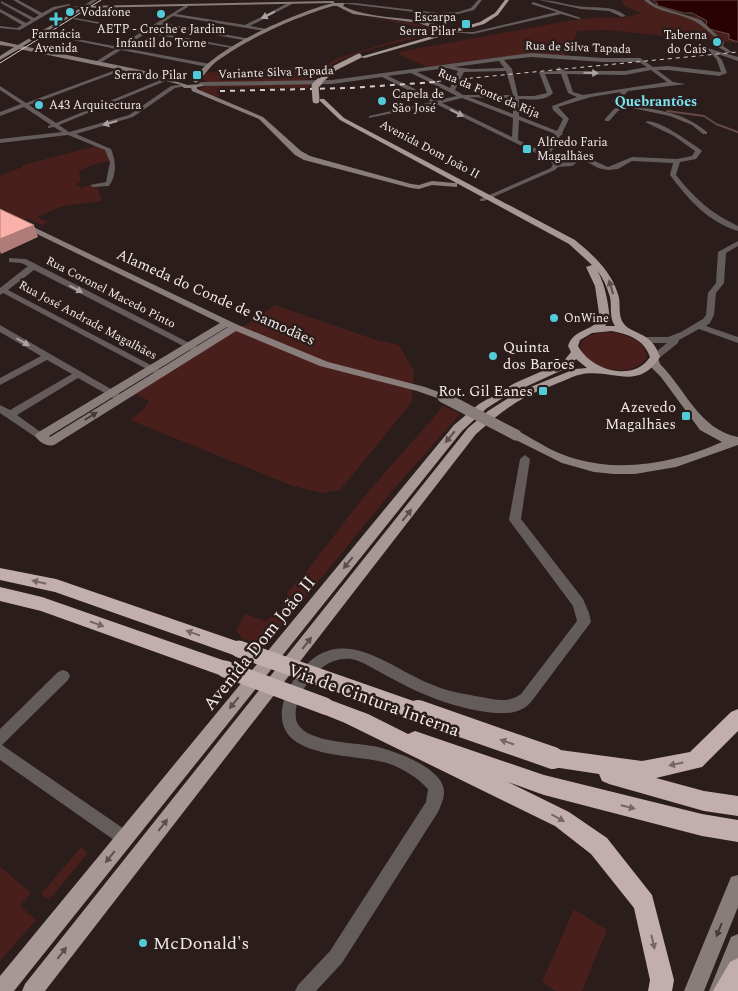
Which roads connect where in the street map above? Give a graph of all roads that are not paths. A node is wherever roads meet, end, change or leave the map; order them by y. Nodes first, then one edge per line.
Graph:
1 (16, 0) edge
2 (57, 0) edge
3 (95, 0) edge
4 (106, 0) edge
5 (502, 0) edge
6 (507, 0) edge
7 (541, 0) edge
8 (564, 0) edge
9 (646, 0) edge
10 (480, 1) edge
11 (575, 1) edge
12 (3, 2) edge
13 (292, 3) junction
14 (335, 3) edge
15 (533, 3) junction
16 (71, 6) junction
17 (186, 6) junction
18 (96, 7) junction
19 (82, 8) junction
20 (0, 10) edge
21 (563, 12) junction
22 (42, 15) junction
23 (172, 15) junction
24 (544, 15) junction
25 (624, 16) dead end
26 (68, 17) junction
27 (538, 17) junction
28 (579, 18) dead end
29 (75, 19) junction
30 (34, 20) junction
31 (554, 20) dead end
32 (26, 24) junction
33 (159, 24) junction
34 (0, 27) edge
35 (245, 27) junction
36 (265, 30) junction
37 (146, 32) junction
38 (451, 32) junction
39 (50, 35) junction
40 (249, 40) junction
41 (0, 43) edge
42 (18, 47) junction
43 (121, 48) junction
44 (235, 48) junction
45 (28, 49) junction
46 (20, 54) dead end
47 (738, 55) edge
48 (0, 58) edge
49 (500, 58) junction
50 (738, 59) edge
51 (97, 63) junction
52 (208, 65) junction
53 (439, 66) junction
54 (652, 68) junction
55 (123, 69) junction
56 (509, 69) junction
57 (463, 70) junction
58 (411, 71) junction
59 (563, 72) junction
60 (382, 75) junction
61 (165, 80) junction
62 (672, 82) junction
63 (197, 84) junction
64 (684, 84) dead end
65 (184, 85) junction
66 (0, 88) edge
67 (626, 90) junction
68 (452, 91) junction
69 (462, 96) junction
70 (516, 97) junction
71 (582, 97) junction
72 (319, 100) junction
73 (435, 102) junction
74 (25, 105) junction
75 (625, 106) junction
76 (0, 114) edge
77 (516, 116) junction
78 (371, 117) dead end
79 (607, 120) dead end
80 (648, 122) dead end
81 (54, 125) junction
82 (705, 133) dead end
83 (67, 134) junction
84 (560, 134) junction
85 (28, 137) junction
86 (0, 141) edge
87 (516, 141) junction
88 (546, 156) junction
89 (678, 161) junction
90 (557, 165) junction
91 (437, 175) junction
92 (432, 183) junction
93 (92, 185) dead end
94 (454, 185) junction
95 (485, 199) junction
96 (1, 215) edge
97 (738, 229) edge
98 (738, 243) edge
99 (12, 260) dead end
100 (32, 267) junction
101 (1, 291) edge
102 (231, 325) junction
103 (698, 326) junction
104 (0, 328) edge
105 (597, 329) junction
106 (627, 331) junction
107 (679, 338) junction
108 (643, 339) junction
109 (738, 340) edge
110 (194, 348) junction
111 (575, 353) junction
112 (47, 356) junction
113 (654, 358) junction
114 (156, 370) junction
115 (604, 371) junction
116 (642, 371) junction
117 (78, 374) junction
118 (665, 375) junction
119 (0, 382) edge
120 (116, 395) junction
121 (4, 412) edge
122 (45, 439) joint
123 (736, 441) edge
124 (525, 460) dead end
125 (0, 574) edge
126 (0, 594) edge
127 (63, 676) dead end
128 (351, 716) junction
129 (738, 718) edge
130 (0, 739) edge
131 (0, 751) edge
132 (553, 758) junction
133 (738, 806) edge
134 (738, 831) edge
135 (124, 839) junction
136 (738, 884) edge
137 (738, 944) edge
138 (738, 970) edge
139 (1, 991) edge
140 (32, 991) edge
141 (304, 991) edge
142 (660, 991) edge
143 (694, 991) edge
144 (719, 991) edge
145 (725, 991) edge

1 - 22 street
2 - 16 street
3 - 19 street
4 - 18 street
5 - 38 main road
6 - 38 main road
7 - 15 street
7 - 25 street
8 - 11 street
9 - 47 street
10 - 14 street
12 - 30 street
13 - 14 street
13 - 17 street
13 -> 35 street
14 - 36 street
14 - 38 street
15 - 21 street
15 - 24 street
16 - 19 street
16 - 22 street
17 - 18 street
17 - 23 street
18 - 19 street
18 - 29 street
19 - 26 street
20 - 32 street
21 - 24 street
21 - 28 street
22 - 30 street
23 - 33 street
23 - 35 street
24 - 27 street
26 - 29 street
26 - 42 street
27 - 31 street
27 - 38 street
29 - 37 street
29 - 39 street
30 - 32 street
32 - 34 street
33 - 37 street
33 - 40 street
35 - 36 street
36 - 40 street
37 - 43 street
37 - 44 street
38 - 72 main road, bridge
39 - 43 street
39 - 45 street
40 - 44 street
41 - 42 street
42 - 45 street
42 - 48 street
43 - 51 street
43 - 52 street
44 - 52 street
45 - 46 street
45 - 51 street
49 - 53 street, Rua de Silva Tapada
49 - 54 street, Rua de Silva Tapada
49 - 56 street
50 - 54 street
51 - 55 street
52 - 63 street
53 - 57 street
53 - 58 street, Rua de Silva Tapada
59 -> 54 street
54 - 62 street
55 - 61 street
55 - 74 street
56 - 57 street
56 - 70 street
57 - 68 street
58 - 60 street, Variante Silva Tapada
58 - 68 street, Rua da Fonte da Rija
59 - 70 street
59 - 71 street
60 - 63 street, Variante Silva Tapada
60 - 73 street
61 - 65 street
61 - 81 street
62 - 64 street
62 - 67 street
63 - 65 street
63 - 92 street
65 -> 83 street
66 - 74 street
67 - 71 street
67 - 75 street
68 - 69 street, Rua da Fonte da Rija
69 - 70 street
69 - 73 street
69 - 77 street, Rua da Fonte da Rija
70 - 77 street
71 - 84 street
72 - 91 main road, Avenida Dom João II
72 - 95 main road, Avenida Dom João II
73 - 78 street
73 -> 87 street
74 - 76 street
74 - 81 street
75 - 79 street
75 - 82 street
77 - 84 street, Rua da Fonte da Rija
77 - 87 street
80 - 89 street
81 - 83 street
81 - 85 street
83 - 85 street
83 - 93 street
84 - 88 street
85 - 86 street
87 - 88 street
88 - 90 street
89 - 90 street
89 - 97 street
90 - 95 street
91 - 92 street
91 - 94 main road, Avenida Dom João II
92 - 94 street
94 - 95 main road, Avenida Dom João II
95 - 105 main road, Avenida Dom João II
106 -> 95 main road, Avenida Dom João II
96 - 102 street, Alameda do Conde de Samodães
98 - 103 street
99 - 100 street, Rua Coronel Macedo Pinto
100 - 101 street
100 -> 110 street, Rua Coronel Macedo Pinto
101 - 114 street, Rua José Andrade Magalhães
102 - 110 street
102 - 123 street, Alameda do Conde de Samodães, bridge
103 - 107 street
103 - 109 street
104 -> 112 street
105 - 106 main road
105 - 111 main road
106 - 108 main road
107 - 108 street
107 - 113 street
108 - 113 main road
110 - 114 street
111 - 115 main road
111 -> 135 main road, Avenida Dom João II
112 - 117 street
112 - 119 street
113 - 116 main road
113 - 118 street
114 - 120 street
115 - 116 main road
140 -> 115 main road
116 - 118 street
117 - 120 street
117 - 121 street
118 - 123 street
120 - 122 street
121 - 122 street
124 - 141 street
132 -> 125 highway, Via de Cintura Interna, bridge
126 -> 128 highway, Via de Cintura Interna, bridge
127 - 130 street
128 -> 134 highway, Via de Cintura Interna
128 -> 142 highway
129 -> 132 highway
131 - 135 street
132 - 133 highway, Via de Cintura Interna
135 -> 139 main road, Avenida Dom João II
136 -> 143 street
137 - 144 street
138 - 145 highway

